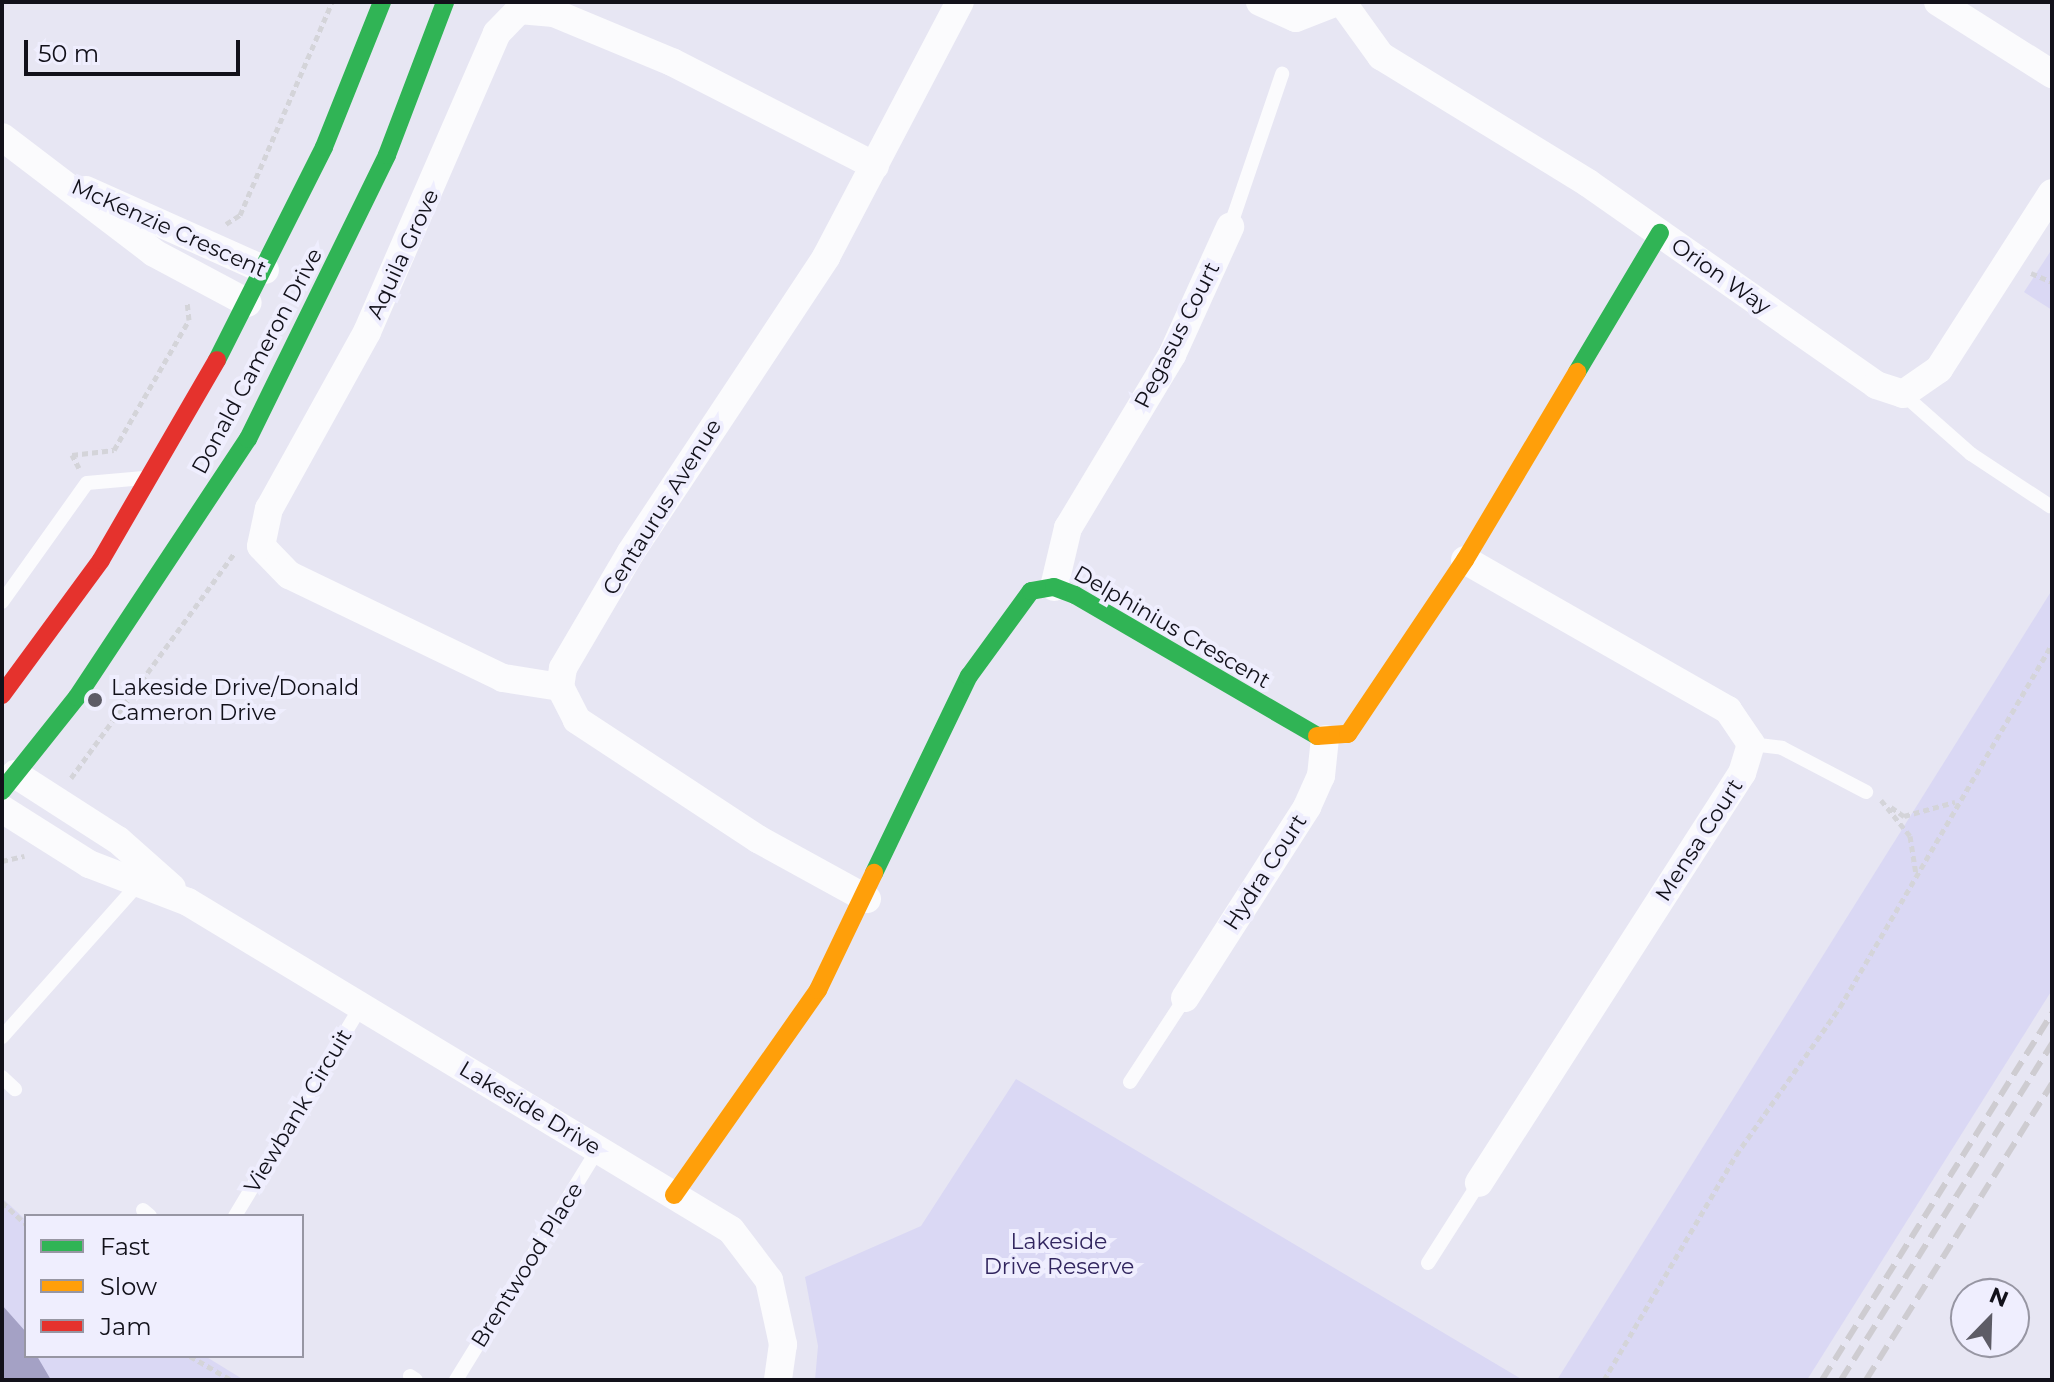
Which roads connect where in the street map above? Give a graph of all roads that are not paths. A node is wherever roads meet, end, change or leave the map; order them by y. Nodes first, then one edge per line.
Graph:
1 (382, 2) edge
2 (445, 2) edge
3 (960, 2) edge
4 (1260, 2) edge
5 (1340, 2) edge
6 (1938, 2) edge
7 (1282, 74) dead end
8 (2052, 74) edge
9 (2, 137) edge
10 (875, 166) junction
11 (59, 179) junction
12 (2052, 193) edge
13 (1230, 227) joint
14 (1660, 233) junction
15 (279, 277) junction
16 (322, 298) junction
17 (263, 309) junction
18 (306, 329) junction
19 (1903, 394) junction
20 (151, 478) junction
21 (2050, 506) dead end
22 (1465, 560) junction
23 (1054, 587) junction
24 (2, 602) edge
25 (560, 687) junction
26 (2, 695) edge
27 (1325, 739) junction
28 (1751, 744) junction
29 (6, 776) edge
30 (1866, 792) road end
31 (2, 809) edge
32 (146, 877) junction
33 (867, 899) junction
34 (1185, 998) joint
35 (361, 1006) junction
36 (2, 1037) edge
37 (2, 1077) edge
38 (1130, 1082) dead end
39 (15, 1089) dead end
40 (598, 1149) junction
41 (1479, 1183) joint
42 (674, 1195) junction
43 (236, 1214) edge
44 (1428, 1263) dead end
45 (456, 1380) edge
46 (778, 1380) edge

1 - 15 street, Donald Cameron Drive
2 - 16 street, Donald Cameron Drive
3 - 10 street, Centaurus Avenue
4 - 5 street
5 - 14 street, Orion Way
6 - 8 street
7 - 13 lane, Pegasus Court
9 - 11 street, McKenzie Crescent
10 - 25 street, Centaurus Avenue
10 - 25 street, Aquila Grove
11 - 15 street, McKenzie Crescent
11 - 17 street, McKenzie Crescent
12 - 19 street
13 - 23 street, Pegasus Court
14 - 19 street, Orion Way
14 - 22 street
15 - 16 street, McKenzie Crescent
15 - 17 street, Donald Cameron Drive
16 - 18 street, Donald Cameron Drive
17 - 18 street, McKenzie Crescent
17 - 20 street, Donald Cameron Drive
18 - 29 street, Donald Cameron Drive
19 - 21 lane
20 - 24 lane
20 - 26 street, Donald Cameron Drive
22 - 27 street
22 - 28 street
23 - 27 street, Delphinius Crescent
23 - 33 street, Delphinius Crescent
25 - 33 street
27 - 34 street, Hydra Court
28 - 30 lane
28 - 41 street, Mensa Court
29 - 32 street, Lakeside Drive
31 - 32 street, Lakeside Drive
32 - 35 street, Lakeside Drive
32 - 36 lane
33 - 42 street, Delphinius Crescent
34 - 38 lane
35 - 40 street, Lakeside Drive
35 - 43 lane, Viewbank Circuit
37 - 39 lane
40 - 42 street, Lakeside Drive
40 - 45 lane, Brentwood Place
41 - 44 lane
42 - 46 street, Lakeside Drive

